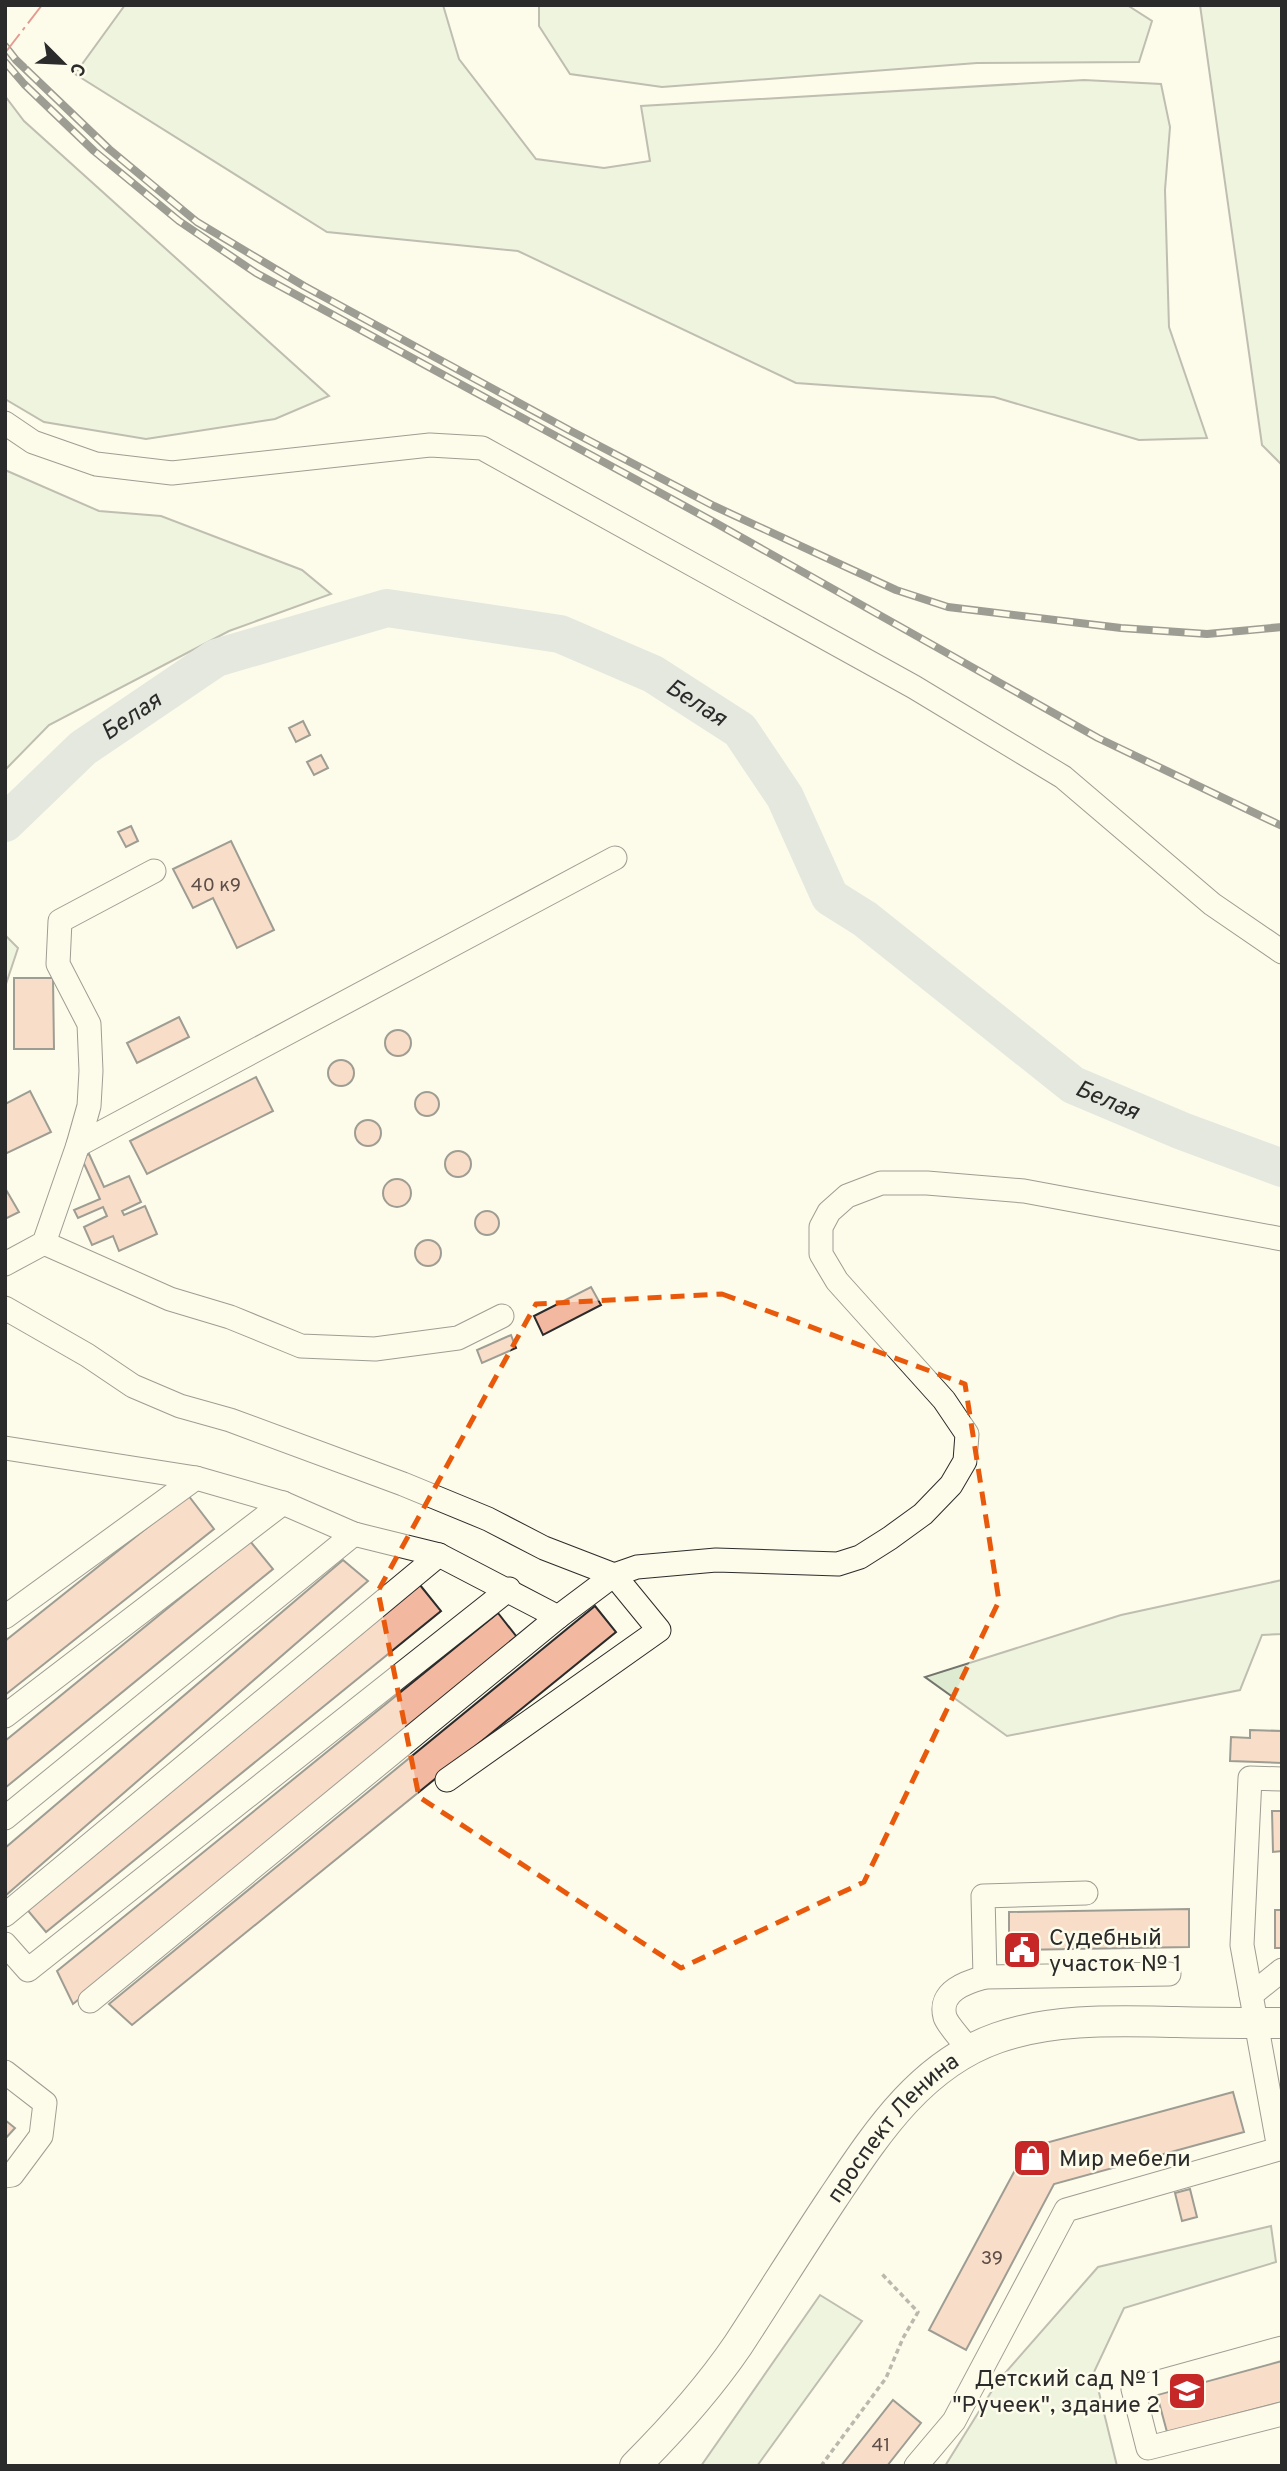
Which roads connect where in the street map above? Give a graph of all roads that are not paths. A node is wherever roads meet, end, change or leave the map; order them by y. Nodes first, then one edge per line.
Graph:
1 (5, 424) edge
2 (615, 858) dead end
3 (154, 872) dead end
4 (1282, 952) edge
5 (78, 1145) junction
6 (1282, 1239) edge
7 (44, 1243) junction
8 (5, 1264) edge
9 (5, 1308) edge
10 (502, 1316) dead end
11 (5, 1448) edge
12 (196, 1478) junction
13 (283, 1503) junction
14 (354, 1534) junction
15 (439, 1555) junction
16 (614, 1575) junction
17 (509, 1589) junction
18 (5, 1617) edge
19 (558, 1617) junction
20 (5, 1716) edge
21 (1282, 1779) edge
22 (447, 1780) dead end
23 (5, 1818) edge
24 (1086, 1894) dead end
25 (5, 1915) edge
26 (5, 1944) edge
27 (1282, 1970) edge
28 (1169, 1974) dead end
29 (985, 1977) junction
30 (90, 2001) dead end
31 (1263, 2014) edge
32 (969, 2050) junction
33 (5, 2073) edge
34 (1280, 2152) edge
35 (5, 2176) edge
36 (1282, 2348) edge
37 (1282, 2414) edge
38 (635, 2466) edge
39 (916, 2466) edge

1 - 4 street
2 - 5 street
3 - 5 street
5 - 7 street
6 - 16 street
7 - 8 street
7 - 10 street
9 - 16 street
11 - 12 street
12 - 13 street
12 - 18 street
13 - 14 street
13 - 20 street
14 - 15 street
14 - 23 street
15 - 17 street
15 - 25 street
16 - 19 street
16 - 22 street
17 - 19 street
17 - 26 street
19 - 30 street
21 - 31 street
24 - 29 street
27 - 31 street
28 - 29 street
29 - 32 street
31 - 32 main road, проспект Ленина
31 - 34 street
32 - 38 main road, проспект Ленина
33 - 35 street
34 - 39 street
36 - 37 street

